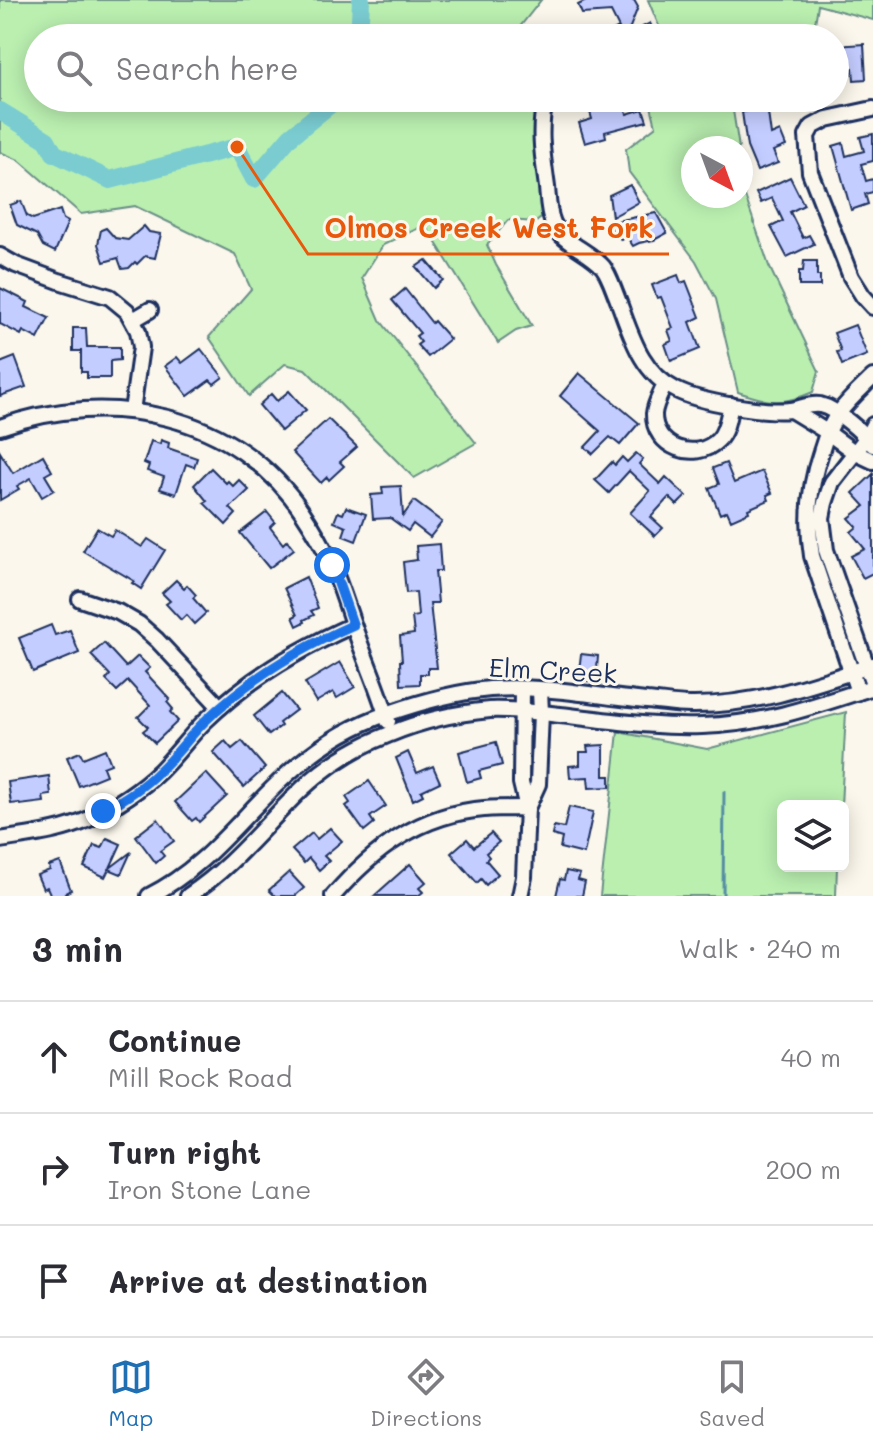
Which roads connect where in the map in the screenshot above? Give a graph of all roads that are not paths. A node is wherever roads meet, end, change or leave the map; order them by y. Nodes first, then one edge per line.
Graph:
1 (873, 109) edge
2 (543, 112) edge
3 (0, 256) edge
4 (873, 307) edge
5 (150, 310) dead end
6 (133, 320) junction
7 (873, 377) edge
8 (665, 384) junction
9 (731, 405) junction
10 (791, 410) junction
11 (132, 411) junction
12 (838, 414) junction
13 (0, 427) edge
14 (827, 432) junction
15 (871, 436) edge
16 (854, 452) junction
17 (873, 461) edge
18 (80, 599) dead end
19 (353, 625) junction
20 (870, 666) edge
21 (851, 673) junction
22 (868, 687) edge
23 (522, 689) junction
24 (540, 690) junction
25 (220, 707) junction
26 (521, 711) junction
27 (541, 713) junction
28 (386, 714) junction
29 (391, 733) junction
30 (521, 758) junction
31 (539, 758) junction
32 (527, 808) junction
33 (0, 840) edge
34 (149, 896) edge
35 (188, 896) edge
36 (333, 896) edge
37 (520, 896) edge

1 - 4 street
2 - 8 street
3 - 6 street
5 - 6 street
6 - 11 street
7 - 12 street
8 - 9 street
8 - 9 street
9 - 10 street
10 - 12 street
10 - 14 street
11 - 13 street
11 - 19 street
12 - 14 street
12 - 15 street
14 - 16 street
14 - 21 street
15 - 16 street
16 - 17 street
16 - 20 street
18 - 25 street
19 - 25 street
19 - 28 street
20 - 21 street, Elm Creek
20 - 22 street
21 - 22 street
21 - 24 street, Elm Creek
22 - 27 street, Elm Creek
23 - 24 street, Elm Creek
23 - 26 street
23 - 28 street, Elm Creek
24 - 27 street
25 - 33 street
26 - 27 street, Elm Creek
26 - 29 street, Elm Creek
26 - 30 street
27 - 31 street
28 - 29 street
28 - 34 street, Elm Creek
29 - 35 street, Elm Creek
30 - 31 street
30 - 32 street
31 - 32 street
32 - 36 street
32 - 37 street

